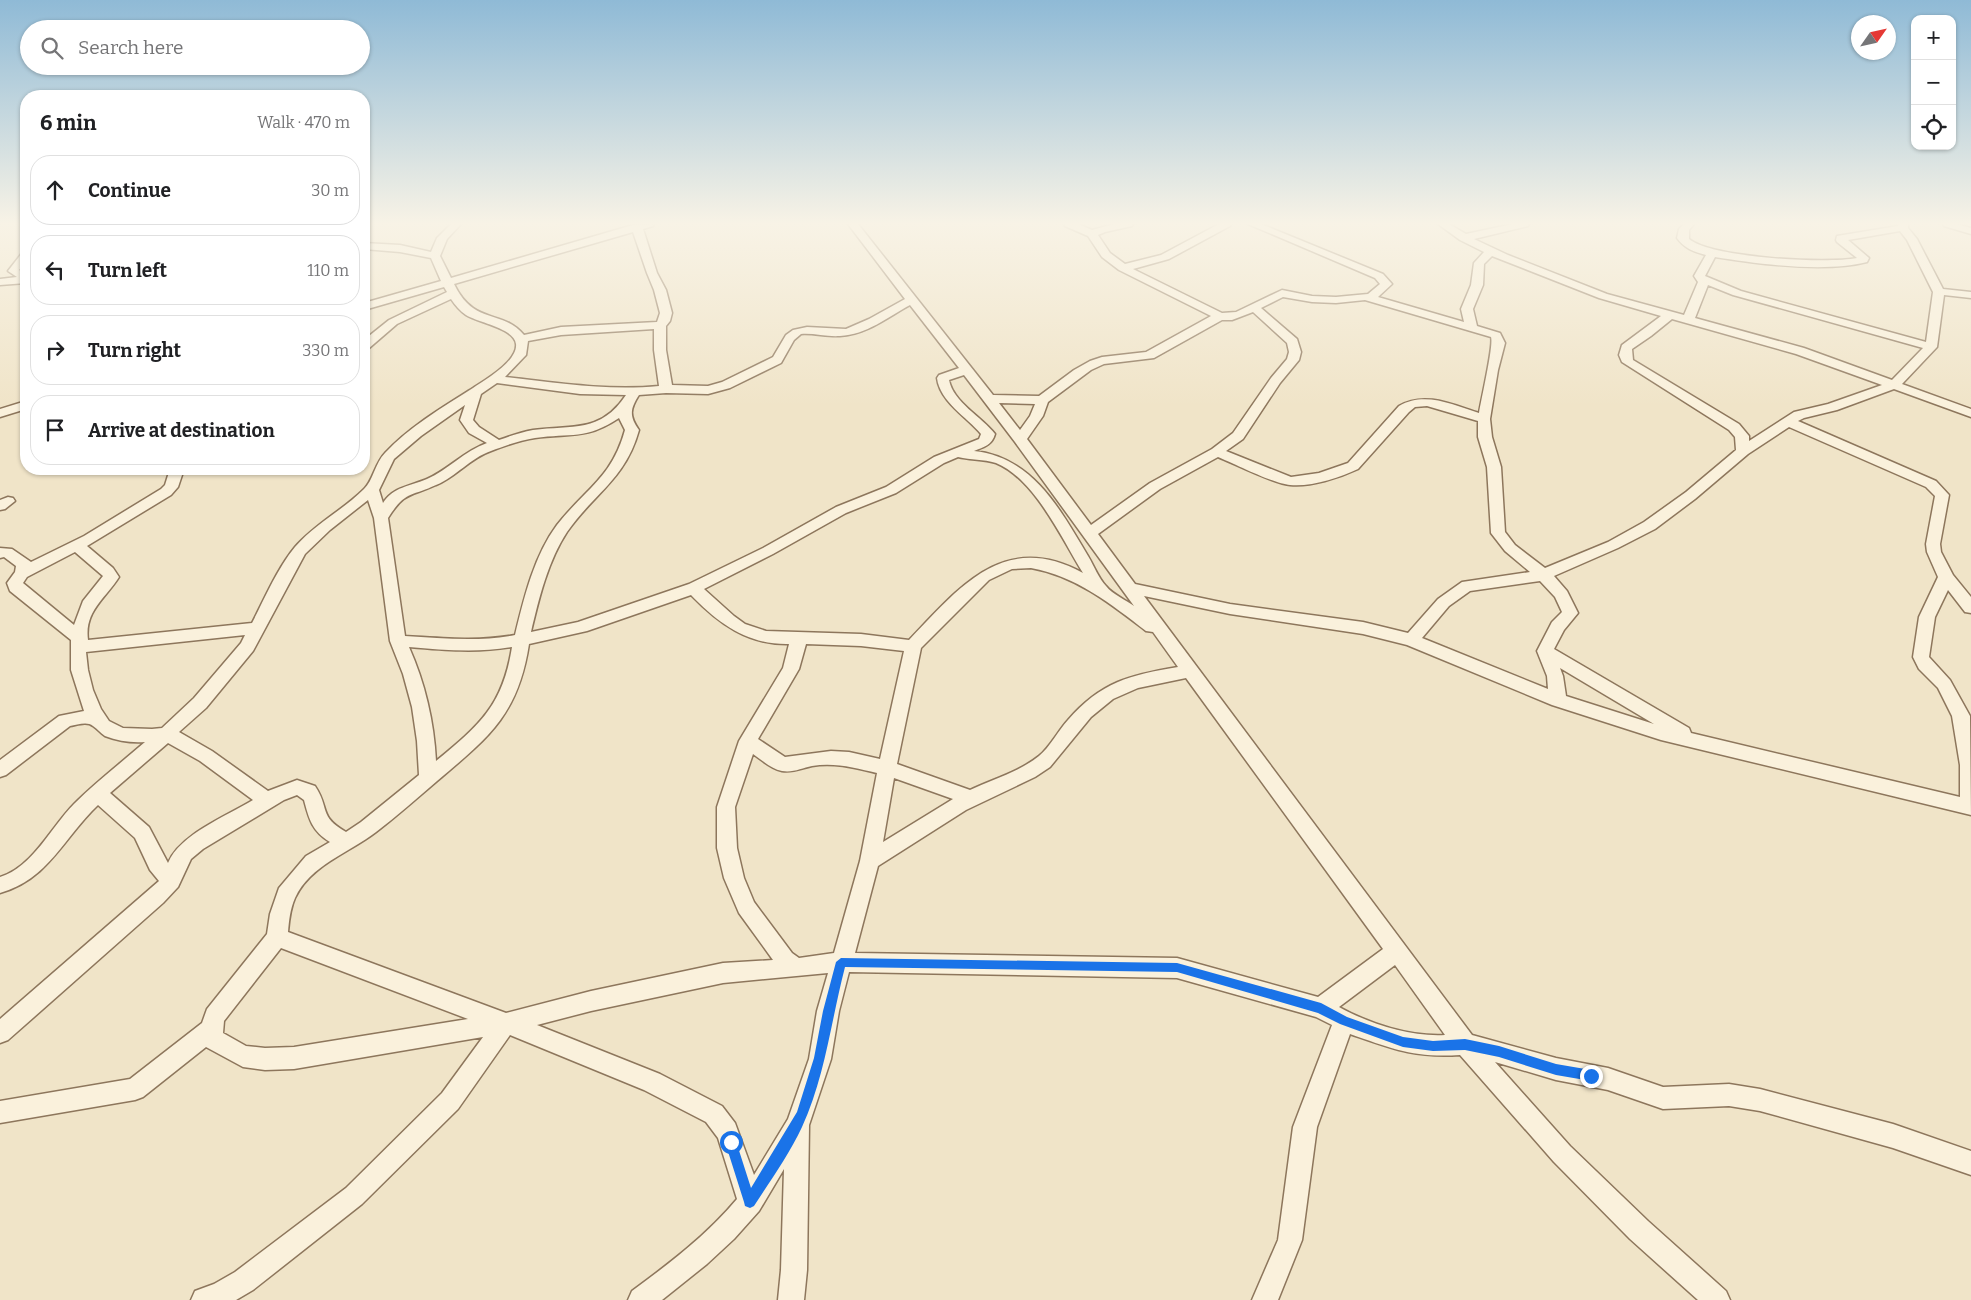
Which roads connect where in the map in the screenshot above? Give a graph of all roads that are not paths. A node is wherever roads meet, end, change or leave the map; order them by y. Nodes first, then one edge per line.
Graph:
1 (449, 285) edge
2 (461, 285) edge
3 (658, 285) edge
4 (901, 285) edge
5 (1157, 285) edge
6 (1385, 285) edge
7 (1476, 285) edge
8 (1575, 285) edge
9 (1703, 285) edge
10 (1716, 285) edge
11 (1934, 285) edge
12 (451, 288) junction
13 (1938, 292) junction
14 (1971, 295) edge
15 (1370, 298) junction
16 (912, 299) junction
17 (370, 306) edge
18 (1255, 308) junction
19 (1220, 316) junction
20 (1668, 316) junction
21 (1688, 320) junction
22 (660, 325) junction
23 (1471, 327) junction
24 (520, 339) junction
25 (370, 341) edge
26 (1931, 347) junction
27 (965, 370) junction
28 (494, 379) junction
29 (1894, 385) junction
30 (666, 389) junction
31 (476, 391) junction
32 (635, 392) junction
33 (989, 399) junction
34 (1042, 400) junction
35 (20, 407) edge
36 (624, 409) junction
37 (0, 413) edge
38 (1971, 413) edge
39 (1484, 419) junction
40 (1790, 422) junction
41 (1020, 439) junction
42 (497, 444) junction
43 (1743, 450) junction
44 (1217, 452) junction
45 (954, 454) junction
46 (175, 475) edge
47 (372, 490) junction
48 (381, 518) junction
49 (1089, 534) junction
50 (76, 545) junction
51 (0, 553) edge
52 (1544, 575) junction
53 (1946, 577) junction
54 (19, 578) junction
55 (694, 588) junction
56 (1129, 588) junction
57 (0, 590) edge
58 (1102, 591) junction
59 (1971, 608) edge
60 (258, 628) junction
61 (1164, 635) junction
62 (799, 638) junction
63 (522, 640) junction
64 (1411, 640) junction
65 (398, 641) junction
66 (80, 643) junction
67 (913, 646) junction
68 (1545, 651) junction
69 (1190, 671) junction
70 (1628, 699) junction
71 (1558, 700) junction
72 (96, 720) junction
73 (1619, 720) junction
74 (166, 734) junction
75 (748, 741) junction
76 (1696, 741) junction
77 (1969, 741) edge
78 (888, 768) junction
79 (0, 770) edge
80 (428, 776) junction
81 (98, 794) junction
82 (972, 798) junction
83 (267, 800) junction
84 (1970, 807) edge
85 (346, 842) junction
86 (870, 861) junction
87 (171, 881) junction
88 (0, 885) edge
89 (277, 936) junction
90 (1396, 952) junction
91 (841, 962) junction
92 (796, 968) junction
93 (1321, 1008) junction
94 (1344, 1021) junction
95 (506, 1023) junction
96 (211, 1029) junction
97 (0, 1034) edge
98 (1465, 1044) junction
99 (0, 1112) edge
100 (797, 1125) junction
101 (1971, 1163) edge
102 (750, 1202) junction
103 (204, 1300) edge
104 (641, 1300) edge
105 (791, 1300) edge
106 (1265, 1300) edge
107 (1717, 1300) edge

1 - 12 street
2 - 12 street
3 - 22 street
4 - 16 street
5 - 19 street
6 - 15 street
7 - 23 street
8 - 20 street
9 - 21 street
10 - 26 street
11 - 13 street
12 - 17 street
12 - 24 street
12 - 25 street
13 - 14 street
13 - 26 street
15 - 18 street
15 - 23 street
16 - 27 street
16 - 30 street
18 - 19 street
18 - 44 street
19 - 34 street
20 - 21 street
20 - 43 street
21 - 29 street
22 - 24 street
22 - 30 street
23 - 39 street
24 - 28 street
26 - 29 street
27 - 33 street
27 - 45 street
28 - 31 street
28 - 32 street
29 - 38 street
29 - 40 street
30 - 32 street
31 - 42 street
31 - 47 street
32 - 36 street
33 - 34 street
33 - 41 street
34 - 41 street
35 - 37 street
36 - 42 street
36 - 63 street
39 - 44 street
39 - 52 street
40 - 43 street
40 - 53 street
41 - 49 street
42 - 48 street
43 - 52 street
44 - 49 street
45 - 55 street
45 - 58 street
46 - 50 street
47 - 48 street
47 - 60 street
48 - 65 street
49 - 56 street
50 - 54 street
50 - 66 street
51 - 54 street
52 - 64 street
52 - 68 street
53 - 59 street
53 - 77 street
54 - 57 street
54 - 66 street
55 - 62 street
55 - 63 street
56 - 61 street
56 - 64 street
58 - 61 street
58 - 67 street
60 - 66 street
60 - 74 street
61 - 69 street
62 - 67 street
62 - 75 street
63 - 65 street
63 - 80 street
64 - 71 street
65 - 80 street
66 - 72 street
67 - 78 street
68 - 70 street
68 - 71 street
69 - 82 street
69 - 90 street
70 - 73 street
70 - 76 street
71 - 73 street
72 - 74 street
72 - 79 street
73 - 76 street
74 - 81 street
74 - 83 street
75 - 78 street
75 - 92 street
76 - 84 street
77 - 84 street
78 - 82 street
78 - 86 street
80 - 85 street
81 - 87 street
81 - 88 street
82 - 86 street
83 - 85 street
83 - 87 street
85 - 89 street
86 - 91 street
87 - 97 street
89 - 95 street
89 - 96 street
90 - 93 street
90 - 98 street
91 - 92 street
91 - 93 street
91 - 100 street
92 - 95 street
93 - 94 street
94 - 98 street
94 - 106 street
95 - 96 street
95 - 102 street
95 - 103 street
96 - 99 street
98 - 101 street
98 - 107 street
100 - 102 street
100 - 105 street
102 - 104 street

